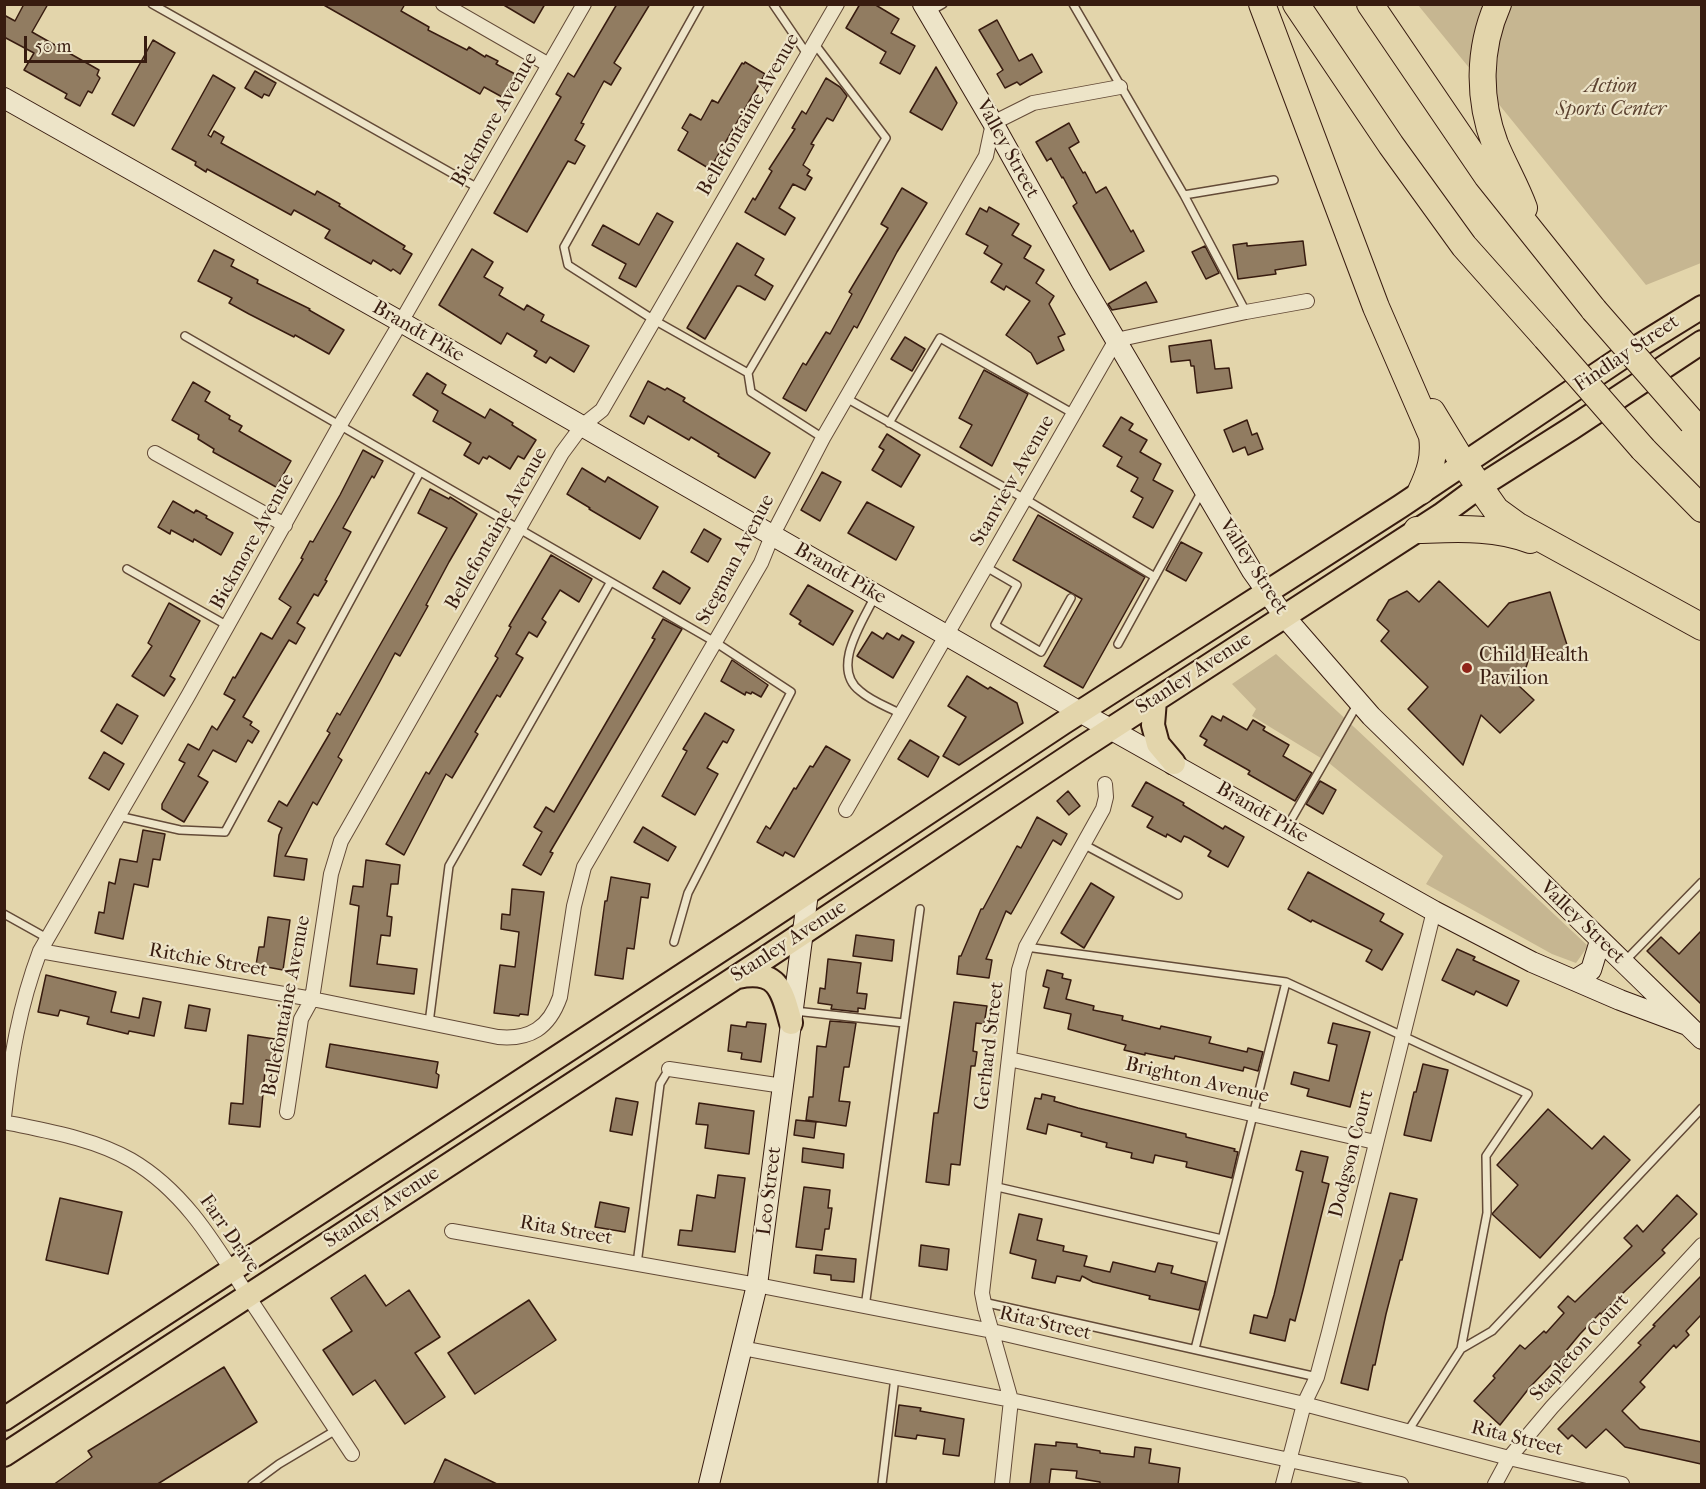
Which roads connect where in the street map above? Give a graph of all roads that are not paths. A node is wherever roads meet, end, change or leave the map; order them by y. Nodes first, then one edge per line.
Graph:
1 (152, 4) edge
2 (443, 4) edge
3 (584, 4) edge
4 (700, 4) edge
5 (773, 4) edge
6 (837, 4) edge
7 (1073, 4) edge
8 (1262, 4) edge
9 (1296, 4) edge
10 (1370, 4) edge
11 (1498, 4) edge
12 (931, 7) edge
13 (810, 48) junction
14 (549, 65) junction
15 (1120, 87) junction
16 (4, 98) edge
17 (993, 123) junction
18 (1274, 180) dead end
19 (478, 188) junction
20 (1184, 195) junction
21 (1534, 236) junction
22 (1307, 301) dead end
23 (1701, 307) edge
24 (1246, 312) junction
25 (654, 320) junction
26 (401, 322) junction
27 (185, 336) dead end
28 (1116, 340) junction
29 (1701, 342) edge
30 (1393, 348) junction
31 (748, 373) junction
32 (846, 398) junction
33 (1554, 403) joint
34 (1074, 414) junction
35 (889, 423) junction
36 (340, 425) junction
37 (582, 426) junction
38 (1697, 427) edge
39 (1572, 428) joint
40 (823, 438) junction
41 (155, 453) dead end
42 (1463, 463) junction
43 (420, 472) junction
44 (1479, 487) junction
45 (1203, 489) junction
46 (1421, 491) junction
47 (1025, 500) junction
48 (1701, 509) edge
49 (285, 525) junction
50 (518, 529) junction
51 (1418, 530) junction
52 (772, 536) junction
53 (1579, 560) junction
54 (986, 567) junction
55 (127, 569) dead end
56 (1155, 577) junction
57 (610, 583) junction
58 (1266, 592) junction
59 (877, 594) junction
60 (1071, 598) dead end
61 (1284, 616) junction
62 (228, 626) junction
63 (1701, 627) edge
64 (947, 635) junction
65 (715, 642) junction
66 (1118, 644) dead end
67 (1155, 700) junction
68 (1359, 702) junction
69 (1080, 712) junction
70 (901, 714) junction
71 (1111, 728) junction
72 (1174, 763) junction
73 (1105, 784) dead end
74 (846, 810) dead end
75 (118, 816) junction
76 (1287, 827) junction
77 (1083, 844) junction
78 (1701, 882) edge
79 (808, 892) junction
80 (1178, 895) dead end
81 (920, 909) dead end
82 (1434, 910) junction
83 (4, 914) edge
84 (803, 933) junction
85 (47, 938) junction
86 (1600, 941) junction
87 (674, 942) dead end
88 (1026, 947) junction
89 (40, 951) junction
90 (1623, 963) junction
91 (736, 977) junction
92 (1575, 980) junction
93 (1286, 982) junction
94 (312, 999) junction
95 (792, 1017) junction
96 (429, 1023) junction
97 (904, 1023) junction
98 (544, 1025) joint
99 (1687, 1025) junction
100 (1402, 1036) junction
101 (1701, 1039) edge
102 (1009, 1059) junction
103 (669, 1069) joint
104 (7, 1072) edge
105 (783, 1086) junction
106 (1701, 1108) edge
107 (287, 1112) dead end
108 (1253, 1114) junction
109 (4, 1117) edge
110 (4, 1122) edge
111 (1375, 1142) junction
112 (993, 1186) junction
113 (452, 1231) dead end
114 (1222, 1239) junction
115 (1701, 1245) edge
116 (638, 1264) junction
117 (231, 1270) junction
118 (758, 1285) junction
119 (248, 1296) junction
120 (983, 1302) junction
121 (865, 1307) junction
122 (992, 1331) junction
123 (742, 1348) junction
124 (1195, 1349) junction
125 (1461, 1349) junction
126 (895, 1377) junction
127 (1317, 1377) junction
128 (1011, 1400) junction
129 (1304, 1404) junction
130 (4, 1419) edge
131 (336, 1430) junction
132 (1408, 1431) junction
133 (352, 1454) dead end
134 (4, 1455) edge
135 (1509, 1458) junction
136 (1291, 1460) junction
137 (252, 1485) edge
138 (709, 1485) edge
139 (882, 1485) edge
140 (1002, 1485) edge
141 (1283, 1485) edge
142 (1401, 1485) edge
143 (1495, 1485) edge
144 (1622, 1485) edge

1 - 19 lane
2 - 14 street
3 - 14 street, Bickmore Avenue
4 - 25 lane
5 - 13 lane
6 - 13 street, Bellefontaine Avenue
7 - 15 lane
8 - 30 highway
9 - 48 highway, bridge
10 - 21 highway
11 - 21 highway
12 - 17 main road, Valley Street
13 - 25 street, Bellefontaine Avenue
13 - 31 lane
14 - 19 street, Bickmore Avenue
15 - 17 street
15 - 20 lane
16 - 26 main road, Brandt Pike
17 - 28 main road, Valley Street
17 - 32 street, Stegman Avenue
18 - 20 lane
19 - 26 street, Bickmore Avenue
20 - 24 lane
21 - 38 highway, bridge
22 - 24 street
23 - 33 main road, Findlay Street
24 - 28 street
25 - 31 lane
25 - 37 street, Bellefontaine Avenue
26 - 36 street, Bickmore Avenue
26 - 37 main road, Brandt Pike
27 - 36 lane
28 - 34 street, Stanview Avenue
28 - 45 main road, Valley Street
29 - 39 main road, Findlay Street
30 - 42 highway
30 - 46 highway
31 - 40 lane
32 - 35 lane
32 - 40 street, Stegman Avenue
33 - 42 main road, Stanley Avenue
34 - 35 lane
34 - 47 street, Stanview Avenue
35 - 47 lane
36 - 43 lane
36 - 49 street, Bickmore Avenue
37 - 50 street, Bellefontaine Avenue
37 - 52 main road, Brandt Pike
39 - 44 main road, Stanley Avenue
40 - 52 street, Stegman Avenue
41 - 49 street
42 - 44 highway
42 - 46 main road, Stanley Avenue
43 - 50 lane
43 - 75 lane
44 - 51 main road, Stanley Avenue
44 - 53 highway
45 - 56 lane
45 - 58 main road, Valley Street
46 - 58 main road, Stanley Avenue
47 - 54 street, Stanview Avenue
47 - 56 lane
49 - 62 street, Bickmore Avenue
50 - 57 lane
50 - 94 street, Bellefontaine Avenue
51 - 53 highway
51 - 61 main road, Stanley Avenue
52 - 59 main road, Brandt Pike
52 - 65 street, Stegman Avenue
53 - 63 highway
54 - 60 lane
54 - 64 street, Stanview Avenue
55 - 62 lane
56 - 66 lane
57 - 65 lane
57 - 96 lane
58 - 61 main road, Valley Street
58 - 69 main road, Stanley Avenue
59 - 64 main road, Brandt Pike
59 - 70 lane
61 - 67 main road, Stanley Avenue
61 - 68 main road, Valley Street
62 - 75 street, Bickmore Avenue
64 - 69 main road, Brandt Pike
64 - 70 street, Stanview Avenue
65 - 87 lane
65 - 98 street, Stegman Avenue
67 - 71 main road, Stanley Avenue
67 - 72 main road
68 - 76 lane
68 - 86 main road, Valley Street
69 - 71 main road, Brandt Pike
69 - 79 main road, Stanley Avenue
70 - 74 street, Stanview Avenue
71 - 72 main road, Brandt Pike
71 - 84 main road, Stanley Avenue
72 - 76 main road, Brandt Pike
73 - 77 street, Gerhard Street
75 - 85 street, Bickmore Avenue
76 - 82 main road, Brandt Pike
77 - 80 lane
77 - 88 street, Gerhard Street
78 - 90 lane
79 - 84 main road, Leo Street
79 - 117 main road, Stanley Avenue
81 - 97 lane
82 - 92 main road, Brandt Pike
82 - 100 street, Dodgson Court
83 - 85 lane
84 - 91 main road, Stanley Avenue
84 - 95 main road, Leo Street
85 - 89 street, Bickmore Avenue
86 - 90 main road, Valley Street
86 - 92 main road
88 - 93 lane
88 - 102 street, Gerhard Street
89 - 94 street, Ritchie Street
89 - 104 street, Bickmore Avenue
90 - 99 main road, Valley Street
91 - 95 main road
91 - 119 main road, Stanley Avenue
92 - 99 main road, Brandt Pike
93 - 100 lane
93 - 108 lane
94 - 96 street, Ritchie Street
94 - 107 street, Bellefontaine Avenue
95 - 97 lane
95 - 105 main road, Leo Street
96 - 98 street, Ritchie Street
97 - 121 lane
99 - 101 main road, Valley Street
100 - 111 street, Dodgson Court
100 - 125 lane
102 - 108 street, Brighton Avenue
102 - 112 street, Gerhard Street
103 - 105 street
103 - 116 lane
104 - 109 street, Bickmore Avenue
105 - 118 main road, Leo Street
106 - 125 lane
108 - 111 street, Brighton Avenue
108 - 114 lane
110 - 117 street, Farr Drive
111 - 127 street, Dodgson Court
112 - 114 lane
112 - 120 street, Gerhard Street
113 - 116 street, Rita Street
114 - 124 lane
115 - 135 street, Stapleton Court
116 - 118 street, Rita Street
117 - 119 street, Farr Drive
117 - 130 main road, Stanley Avenue
118 - 121 street, Rita Street
118 - 123 main road, Leo Street
119 - 131 street, Farr Drive
119 - 134 main road, Stanley Avenue
120 - 122 street, Gerhard Street
120 - 124 lane
121 - 122 street, Rita Street
122 - 128 street, Gerhard Street
122 - 129 street, Rita Street
123 - 126 street
123 - 138 main road, Leo Street
124 - 127 lane
125 - 132 lane
126 - 128 street
126 - 139 lane
127 - 129 street, Dodgson Court
128 - 136 street
128 - 140 street
129 - 132 street, Rita Street
129 - 136 street, Dodgson Court
131 - 133 street, Farr Drive
131 - 137 lane
132 - 135 street, Rita Street
135 - 143 street, Stapleton Court
135 - 144 street, Rita Street
136 - 141 street, Dodgson Court
136 - 142 street

